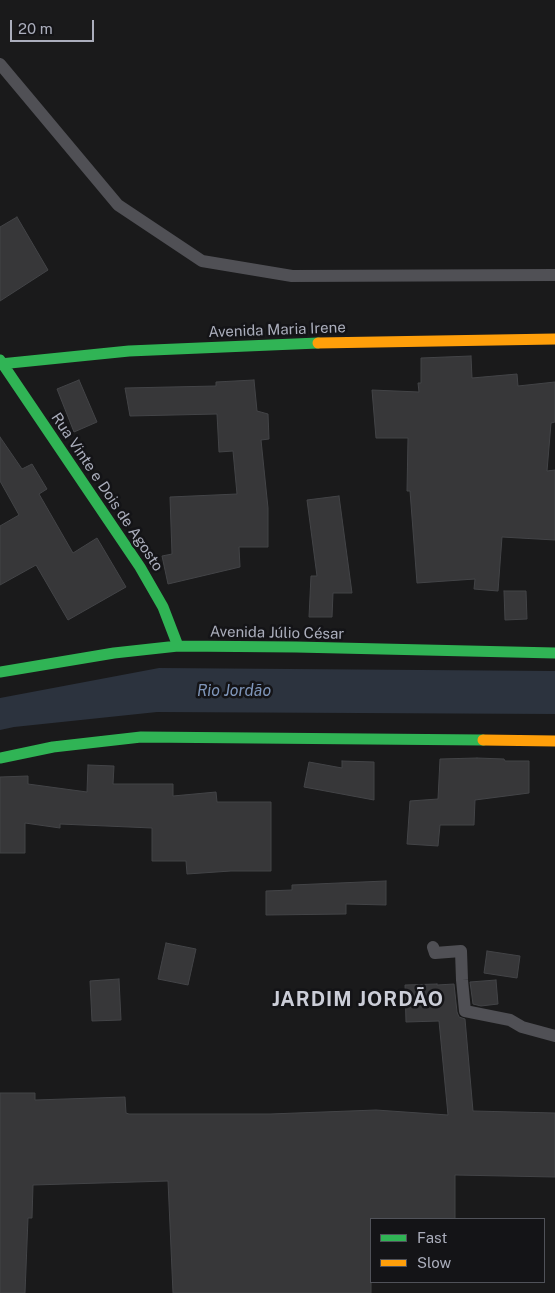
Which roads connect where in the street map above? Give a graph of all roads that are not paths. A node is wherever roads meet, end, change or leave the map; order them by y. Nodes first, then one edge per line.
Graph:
1 (0, 64) edge
2 (555, 274) edge
3 (555, 339) edge
4 (1, 362) edge
5 (178, 646) junction
6 (555, 653) edge
7 (0, 672) edge
8 (555, 741) edge
9 (0, 758) edge
10 (433, 947) dead end
11 (555, 1036) edge

1 - 2 lane
3 - 4 street, Avenida Maria Irene
4 - 5 street, Rua Vinte e Dois de Agosto
5 - 6 street, Avenida Júlio César
5 - 7 street, Avenida Júlio César
8 - 9 street
10 - 11 lane

